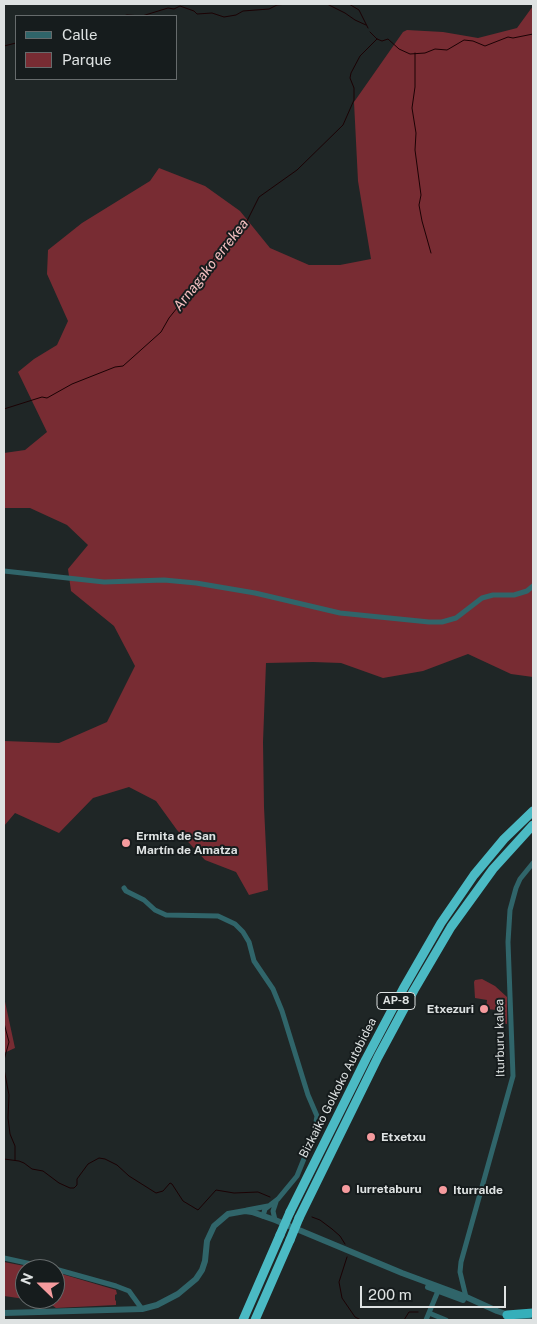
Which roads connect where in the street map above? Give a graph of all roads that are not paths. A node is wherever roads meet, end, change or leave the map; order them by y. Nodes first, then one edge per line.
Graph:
1 (4, 571) edge
2 (533, 586) edge
3 (533, 811) edge
4 (533, 825) edge
5 (533, 863) edge
6 (124, 888) dead end
7 (271, 1206) junction
8 (245, 1211) junction
9 (264, 1216) junction
10 (275, 1220) junction
11 (65, 1272) edge
12 (402, 1273) junction
13 (417, 1278) junction
14 (438, 1291) junction
15 (461, 1295) junction
16 (475, 1303) junction
17 (142, 1309) junction
18 (4, 1313) edge
19 (429, 1313) junction
20 (533, 1313) edge
21 (510, 1318) edge
22 (243, 1320) edge
23 (255, 1320) edge
24 (426, 1320) edge
25 (446, 1320) edge
26 (529, 1320) edge

1 - 2 street
3 - 22 highway, Bizkaiko Golkoko Autobidea / AP-8, bridge
4 - 23 highway, Bizkaiko Golkoko Autobidea / AP-8, bridge
5 - 15 street, Iturburu kalea
6 - 7 street
7 - 8 street
7 - 9 street
7 - 10 street
8 - 9 street
8 - 17 street
9 - 10 street
10 - 12 street
11 - 17 street
12 - 13 street
12 - 14 street
13 - 14 street
13 - 15 street
14 - 15 street
14 - 16 street
14 - 19 street
15 - 16 street
16 - 21 street
17 - 18 street
19 - 24 street
19 - 25 street
20 - 21 highway
21 - 26 street

